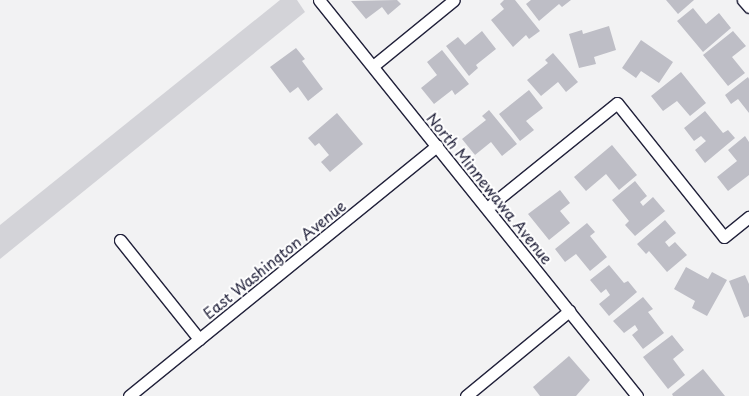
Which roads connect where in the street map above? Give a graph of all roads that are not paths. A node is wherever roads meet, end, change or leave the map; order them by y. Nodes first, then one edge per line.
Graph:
1 (319, 0) edge
2 (454, 0) edge
3 (743, 0) edge
4 (749, 7) edge
5 (373, 66) junction
6 (437, 146) junction
7 (488, 208) junction
8 (749, 217) edge
9 (120, 240) dead end
10 (570, 311) junction
11 (199, 339) junction
12 (129, 396) edge
13 (466, 396) edge
14 (637, 396) edge

1 - 5 street, North Minnewawa Avenue
2 - 5 street
3 - 4 street
5 - 6 street, North Minnewawa Avenue
6 - 7 street, North Minnewawa Avenue
6 - 11 street, East Washington Avenue
7 - 8 street
7 - 10 street, North Minnewawa Avenue
9 - 11 street
10 - 13 street
10 - 14 street, North Minnewawa Avenue
11 - 12 street, East Washington Avenue

